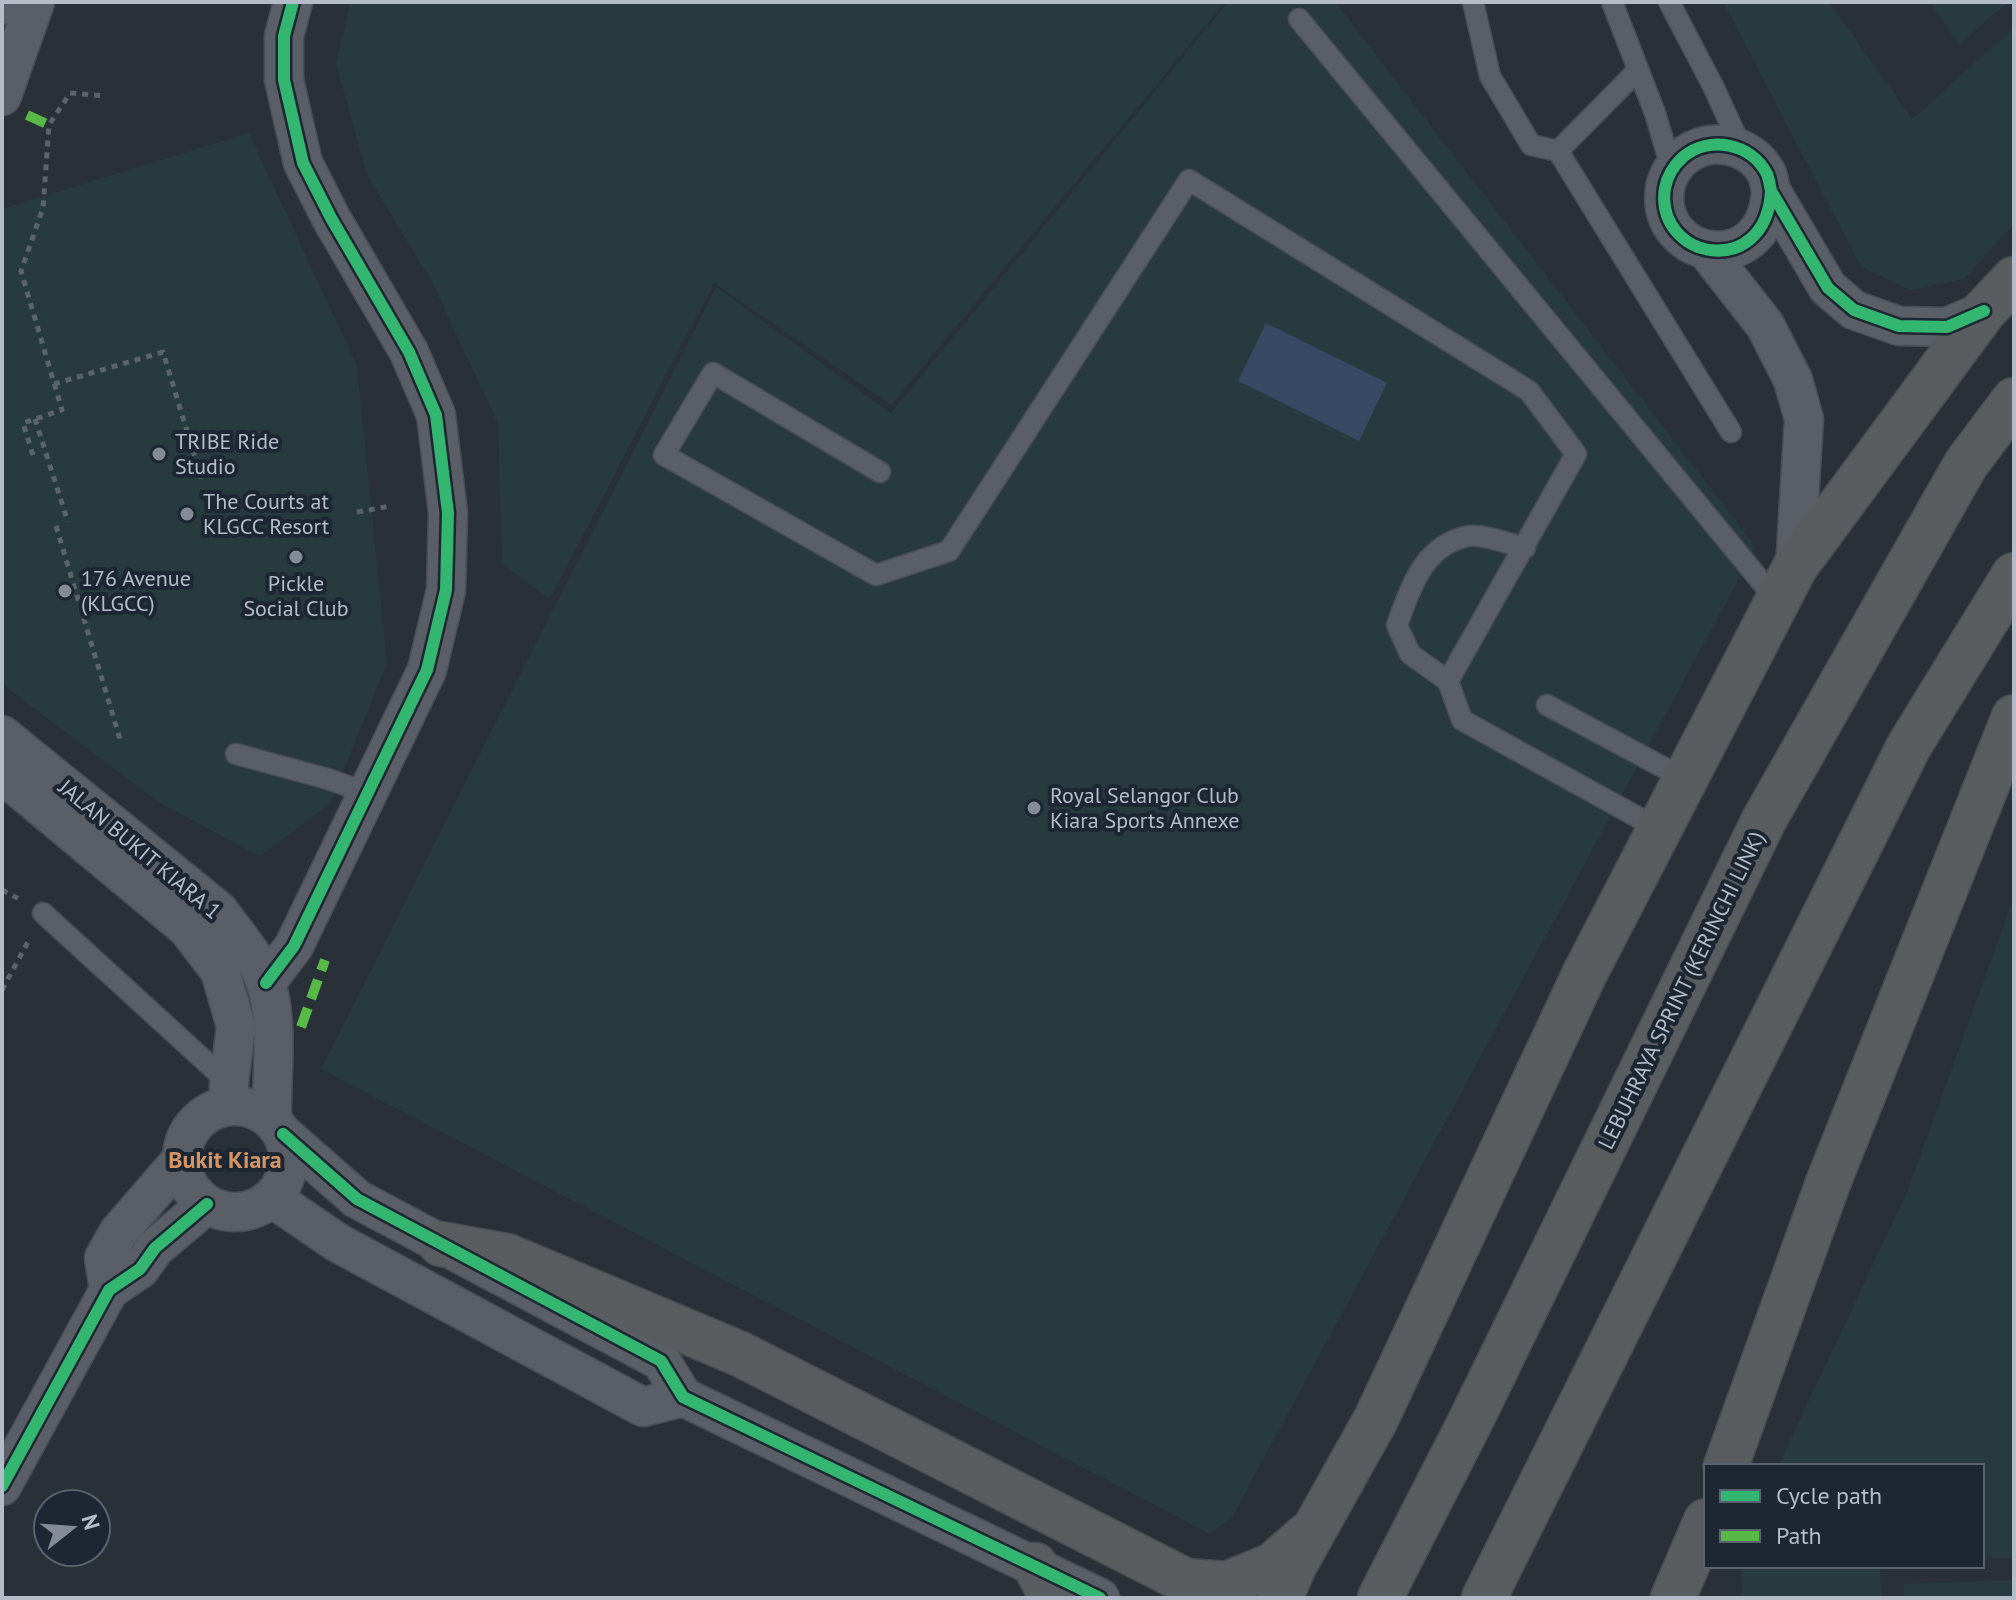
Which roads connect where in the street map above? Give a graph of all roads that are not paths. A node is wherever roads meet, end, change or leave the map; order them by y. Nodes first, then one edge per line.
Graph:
1 (35, 2) edge
2 (293, 2) edge
3 (1473, 2) edge
4 (1612, 2) edge
5 (1669, 2) edge
6 (1299, 19) dead end
7 (1638, 70) junction
8 (2, 96) edge
9 (1742, 149) junction
10 (1558, 151) junction
11 (1672, 170) junction
12 (1771, 191) junction
13 (1707, 251) junction
14 (2014, 279) edge
15 (1984, 311) junction
16 (2014, 400) edge
17 (1731, 432) dead end
18 (880, 472) dead end
19 (1525, 548) junction
20 (2014, 575) edge
21 (1786, 584) junction
22 (1448, 681) junction
23 (1547, 705) dead end
24 (2014, 717) edge
25 (2, 735) edge
26 (236, 754) dead end
27 (2, 774) edge
28 (1685, 779) junction
29 (367, 793) junction
30 (1659, 829) junction
31 (43, 913) road end
32 (266, 983) junction
33 (229, 1094) junction
34 (278, 1127) junction
35 (182, 1159) junction
36 (272, 1198) junction
37 (207, 1204) junction
38 (441, 1244) junction
39 (109, 1290) junction
40 (683, 1397) junction
41 (1727, 1464) edge
42 (2, 1486) edge
43 (1315, 1529) junction
44 (1704, 1549) edge
45 (1704, 1568) edge
46 (1043, 1581) edge
47 (1100, 1598) edge
48 (1280, 1598) edge
49 (1380, 1598) edge
50 (1484, 1598) edge
51 (1673, 1598) edge
52 (1703, 1598) edge

1 - 8 street
2 - 29 street
3 - 10 lane
4 - 7 lane
5 - 9 lane
6 - 21 lane
7 - 10 lane
7 - 11 lane
9 - 11 street
9 - 12 street
10 - 17 lane
11 - 13 street
12 - 13 street
12 - 15 street
13 - 21 street
14 - 15 highway
15 - 21 highway
16 - 49 highway, LEBUHRAYA SPRINT (KERINCHI LINK)
18 - 19 lane
19 - 22 lane
19 - 22 lane
20 - 50 highway
21 - 28 highway
22 - 30 lane
23 - 28 lane
24 - 41 highway
25 - 32 street, JALAN BUKIT KIARA 1
26 - 29 lane
27 - 33 street, JALAN BUKIT KIARA 1
28 - 30 highway
29 - 32 street
30 - 43 highway
31 - 33 lane
32 - 34 street, JALAN BUKIT KIARA 1
33 - 34 street
33 - 35 street
34 - 36 street
34 - 38 street
35 - 37 street
35 - 39 street
36 - 37 street
36 - 40 street
37 - 39 street
38 - 40 street
38 - 43 highway
39 - 42 street
40 - 46 street
43 - 48 highway
44 - 51 highway
45 - 52 highway
46 - 47 street

